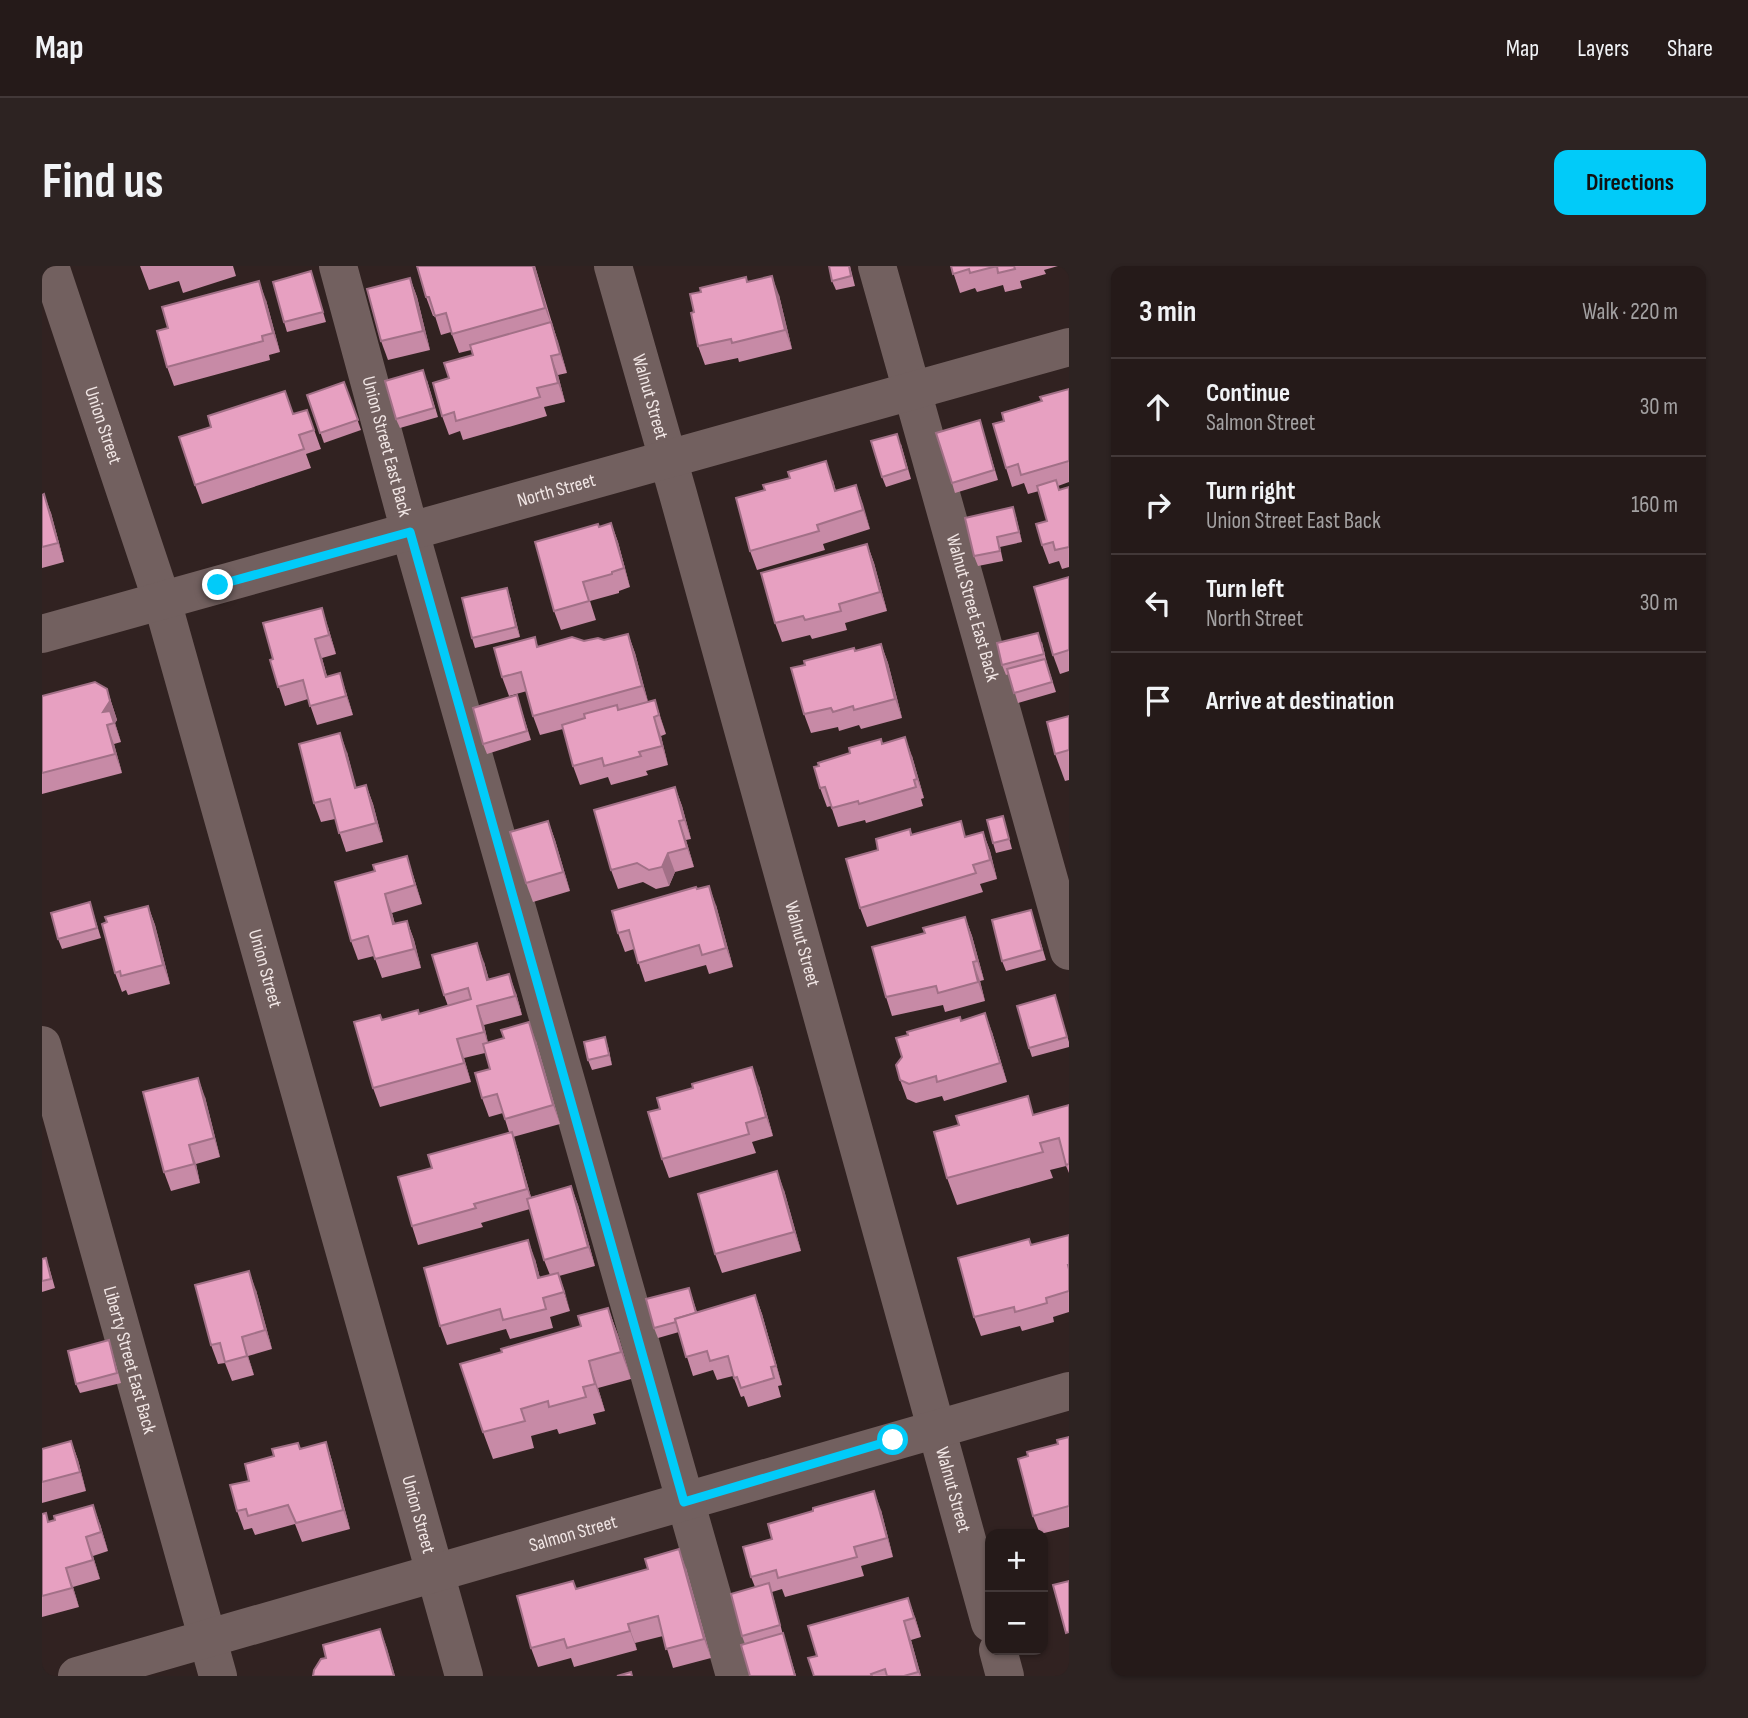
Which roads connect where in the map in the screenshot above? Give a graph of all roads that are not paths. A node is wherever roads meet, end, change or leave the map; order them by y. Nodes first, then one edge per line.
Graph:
1 (50, 266) edge
2 (338, 266) edge
3 (613, 266) edge
4 (877, 266) edge
5 (1069, 347) edge
6 (911, 391) junction
7 (668, 459) junction
8 (410, 532) junction
9 (162, 601) junction
10 (42, 634) edge
11 (1069, 951) edge
12 (42, 1045) edge
13 (1069, 1391) edge
14 (935, 1428) junction
15 (684, 1502) junction
16 (435, 1574) junction
17 (985, 1605) edge
18 (207, 1639) junction
19 (999, 1655) edge
20 (77, 1676) edge
21 (218, 1676) edge
22 (464, 1676) edge
23 (735, 1676) edge
24 (1005, 1676) edge

1 - 9 street, Union Street
2 - 8 street, Union Street East Back
3 - 7 street, Walnut Street
4 - 6 street, Walnut Street East Back
5 - 6 street, North Street
6 - 7 street, North Street
6 - 11 street, Walnut Street East Back
7 - 8 street, North Street
7 - 14 street, Walnut Street
8 - 9 street, North Street
8 - 15 street, Union Street East Back
9 - 10 street, North Street
9 - 16 street, Union Street
12 - 18 street, Liberty Street East Back
13 - 14 street, Salmon Street
14 - 15 street, Salmon Street
14 - 17 street, Walnut Street
15 - 16 street, Salmon Street
15 - 23 street, Union Street East Back
16 - 18 street, Salmon Street
16 - 22 street, Union Street
18 - 20 street, Salmon Street
18 - 21 street, Liberty Street East Back
19 - 24 street

